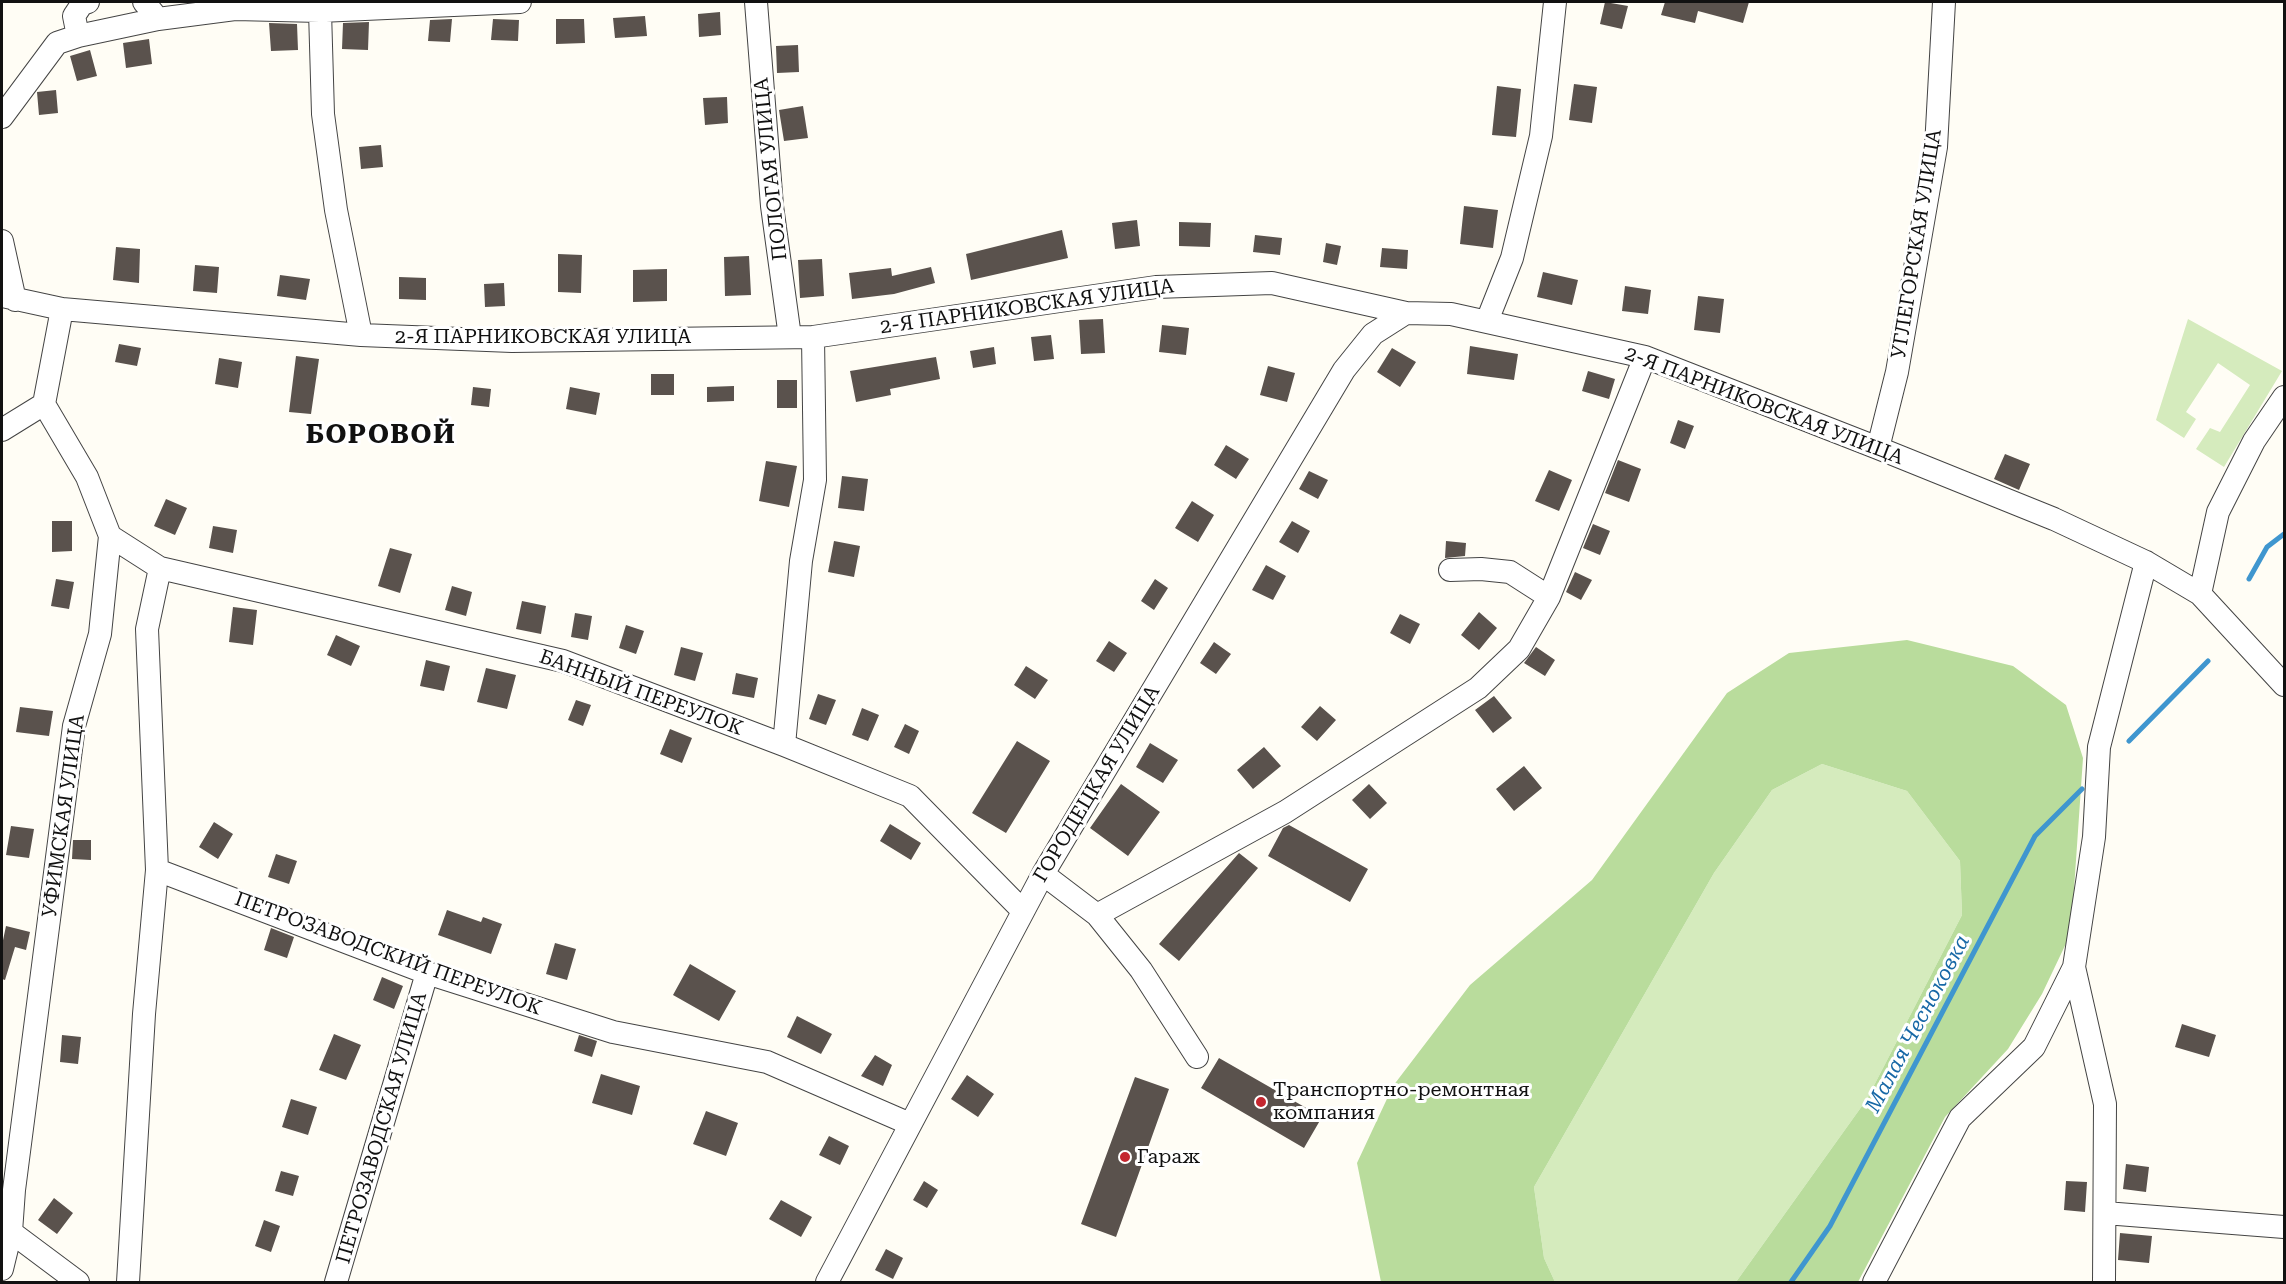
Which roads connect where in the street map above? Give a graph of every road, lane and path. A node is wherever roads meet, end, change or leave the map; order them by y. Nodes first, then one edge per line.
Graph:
1 (88, 2) edge
2 (144, 2) edge
3 (520, 2) edge
4 (756, 2) edge
5 (1555, 2) edge
6 (1944, 2) edge
7 (320, 11) junction
8 (158, 19) junction
9 (78, 36) junction
10 (2, 117) edge
11 (2, 241) edge
12 (8, 298) edge
13 (62, 309) junction
14 (1406, 313) junction
15 (1487, 321) junction
16 (361, 335) junction
17 (790, 337) junction
18 (813, 337) junction
19 (1645, 357) junction
20 (44, 404) junction
21 (2281, 409) edge
22 (2, 430) edge
23 (1878, 448) junction
24 (110, 536) junction
25 (2146, 562) junction
26 (160, 568) junction
27 (1450, 570) dead end
28 (2200, 594) junction
29 (1549, 597) junction
30 (2284, 685) edge
31 (784, 745) junction
32 (157, 870) junction
33 (1043, 874) junction
34 (1022, 910) junction
35 (1097, 915) junction
36 (2074, 967) junction
37 (427, 973) junction
38 (1197, 1057) dead end
39 (910, 1124) junction
40 (8, 1187) edge
41 (2105, 1213) junction
42 (2284, 1227) edge
43 (11, 1232) junction
44 (2, 1269) edge
45 (78, 1282) edge
46 (128, 1282) edge
47 (336, 1282) edge
48 (826, 1282) edge
49 (1874, 1282) edge
50 (2104, 1282) edge

1 - 9 street
2 - 8 street
3 - 7 street
4 - 17 street, ПОЛОГАЯ УЛИЦА
5 - 15 street
6 - 23 street, УГЛЕГОРСКАЯ УЛИЦА
7 - 8 street
7 - 16 street
8 - 9 street
9 - 10 street
11 - 12 street
12 - 13 street, 2-Я ПАРНИКОВСКАЯ УЛИЦА
13 - 16 street, 2-Я ПАРНИКОВСКАЯ УЛИЦА
13 - 20 street
14 - 15 street, 2-Я ПАРНИКОВСКАЯ УЛИЦА
14 - 18 street, 2-Я ПАРНИКОВСКАЯ УЛИЦА
14 - 33 street, ГОРОДЕЦКАЯ УЛИЦА
15 - 19 street, 2-Я ПАРНИКОВСКАЯ УЛИЦА
16 - 17 street, 2-Я ПАРНИКОВСКАЯ УЛИЦА
17 - 18 street, 2-Я ПАРНИКОВСКАЯ УЛИЦА
18 - 31 street
19 - 23 street, 2-Я ПАРНИКОВСКАЯ УЛИЦА
19 - 29 street
20 - 22 street
20 - 24 street, УФИМСКАЯ УЛИЦА
21 - 28 street
23 - 25 street, 2-Я ПАРНИКОВСКАЯ УЛИЦА
24 - 26 street, БАННЫЙ ПЕРЕУЛОК
24 - 40 street, УФИМСКАЯ УЛИЦА
25 - 28 street, 2-Я ПАРНИКОВСКАЯ УЛИЦА
25 - 36 street
26 - 31 street, БАННЫЙ ПЕРЕУЛОК
26 - 32 street
27 - 29 street
28 - 30 street, 2-Я ПАРНИКОВСКАЯ УЛИЦА
29 - 35 street
31 - 34 street, БАННЫЙ ПЕРЕУЛОК
32 - 37 street, ПЕТРОЗАВОДСКИЙ ПЕРЕУЛОК
32 - 46 street
33 - 34 street, ГОРОДЕЦКАЯ УЛИЦА
33 - 35 street
34 - 39 street, ГОРОДЕЦКАЯ УЛИЦА
35 - 38 street
36 - 41 street
36 - 49 street
37 - 39 street, ПЕТРОЗАВОДСКИЙ ПЕРЕУЛОК
37 - 47 street, ПЕТРОЗАВОДСКАЯ УЛИЦА
39 - 48 street, ГОРОДЕЦКАЯ УЛИЦА
40 - 43 street, УФИМСКАЯ УЛИЦА
41 - 42 street
41 - 50 street
43 - 44 street, УФИМСКАЯ УЛИЦА
43 - 45 street

